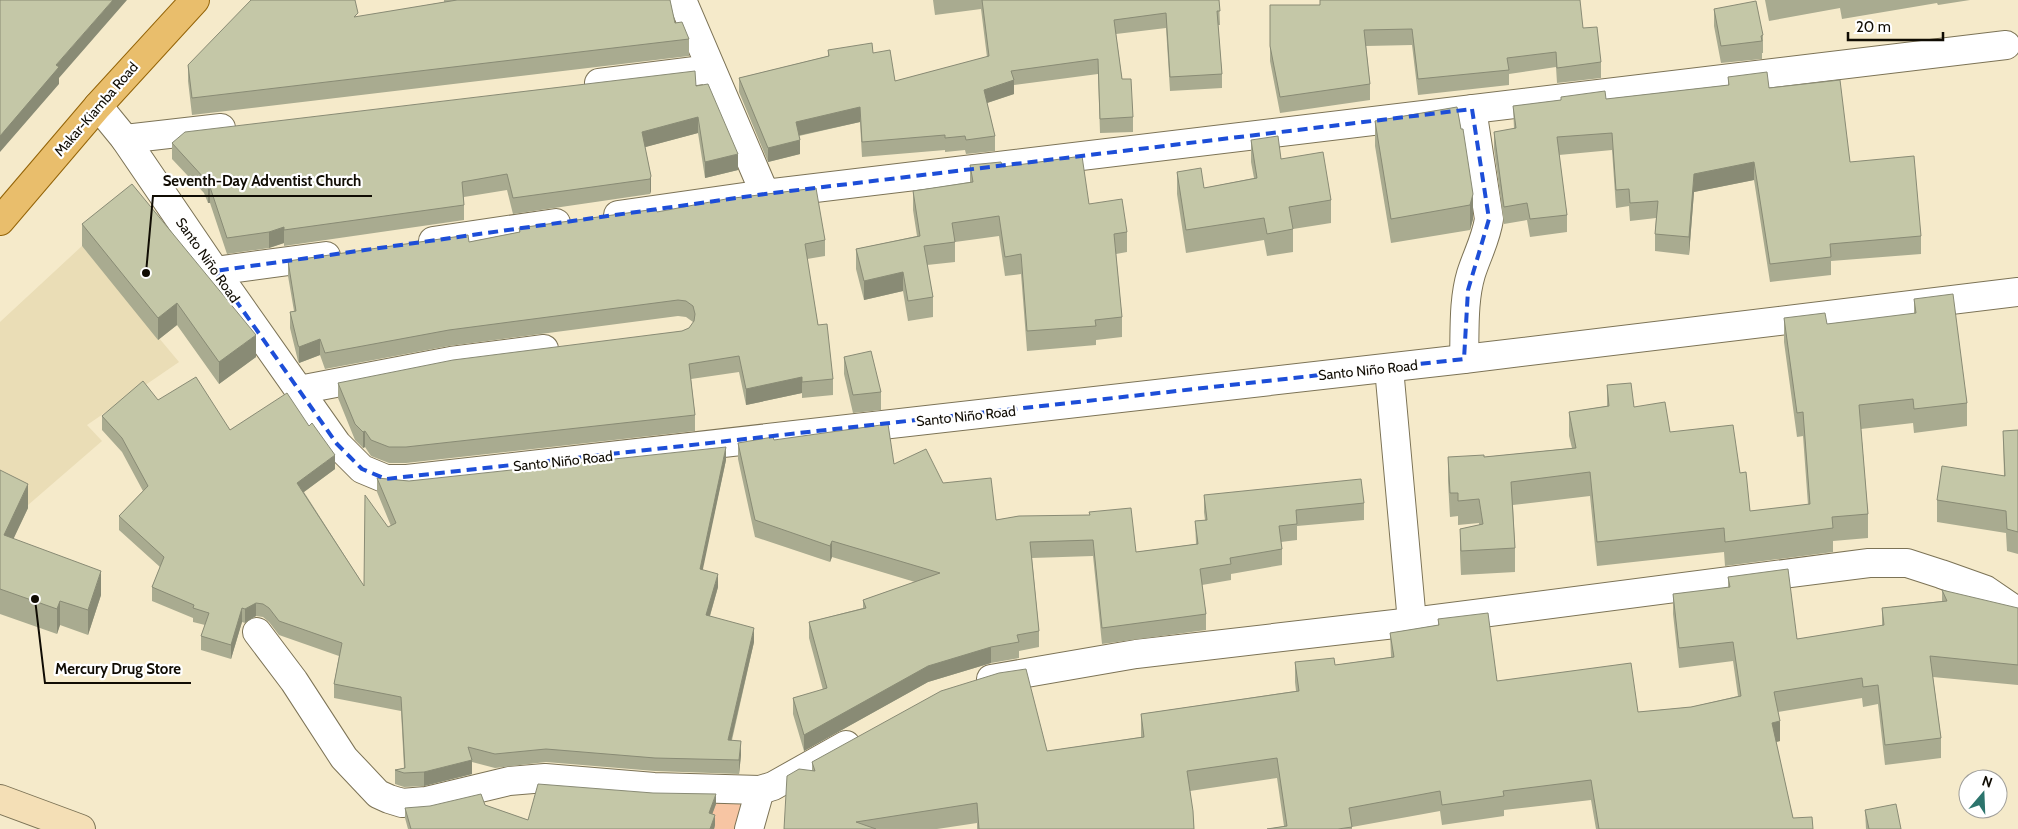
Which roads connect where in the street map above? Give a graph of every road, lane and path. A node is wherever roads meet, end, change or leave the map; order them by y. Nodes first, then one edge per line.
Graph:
1 (682, 0) edge
2 (192, 1) edge
3 (2006, 45) dead end
4 (711, 69) junction
5 (575, 86) edge
6 (98, 106) junction
7 (1472, 109) junction
8 (243, 125) edge
9 (125, 139) junction
10 (765, 194) junction
11 (0, 221) edge
12 (412, 244) edge
13 (353, 252) edge
14 (215, 271) junction
15 (2018, 292) edge
16 (565, 346) edge
17 (1464, 359) junction
18 (1389, 368) junction
19 (299, 390) junction
20 (2018, 612) edge
21 (1412, 622) junction
22 (257, 632) dead end
23 (969, 685) edge
24 (868, 732) edge
25 (760, 790) junction
26 (0, 799) edge
27 (81, 829) edge
28 (749, 829) edge

1 - 4 street
2 - 6 main road, Makar-Kiamba Road
3 - 7 street
4 - 5 street
4 - 10 street
6 - 9 street, Santo Niño Road
6 - 11 main road, Makar-Kiamba Road
7 - 10 street
7 - 17 street
8 - 9 street
9 - 14 street, Santo Niño Road
10 - 12 street
13 - 14 street
14 - 19 street, Santo Niño Road
15 - 17 street, Santo Niño Road
16 - 19 street
17 - 18 street, Santo Niño Road
18 - 19 street, Santo Niño Road
18 - 21 street
20 - 21 street
21 - 23 street
22 - 25 street
24 - 25 street
25 - 28 street
26 - 27 street

